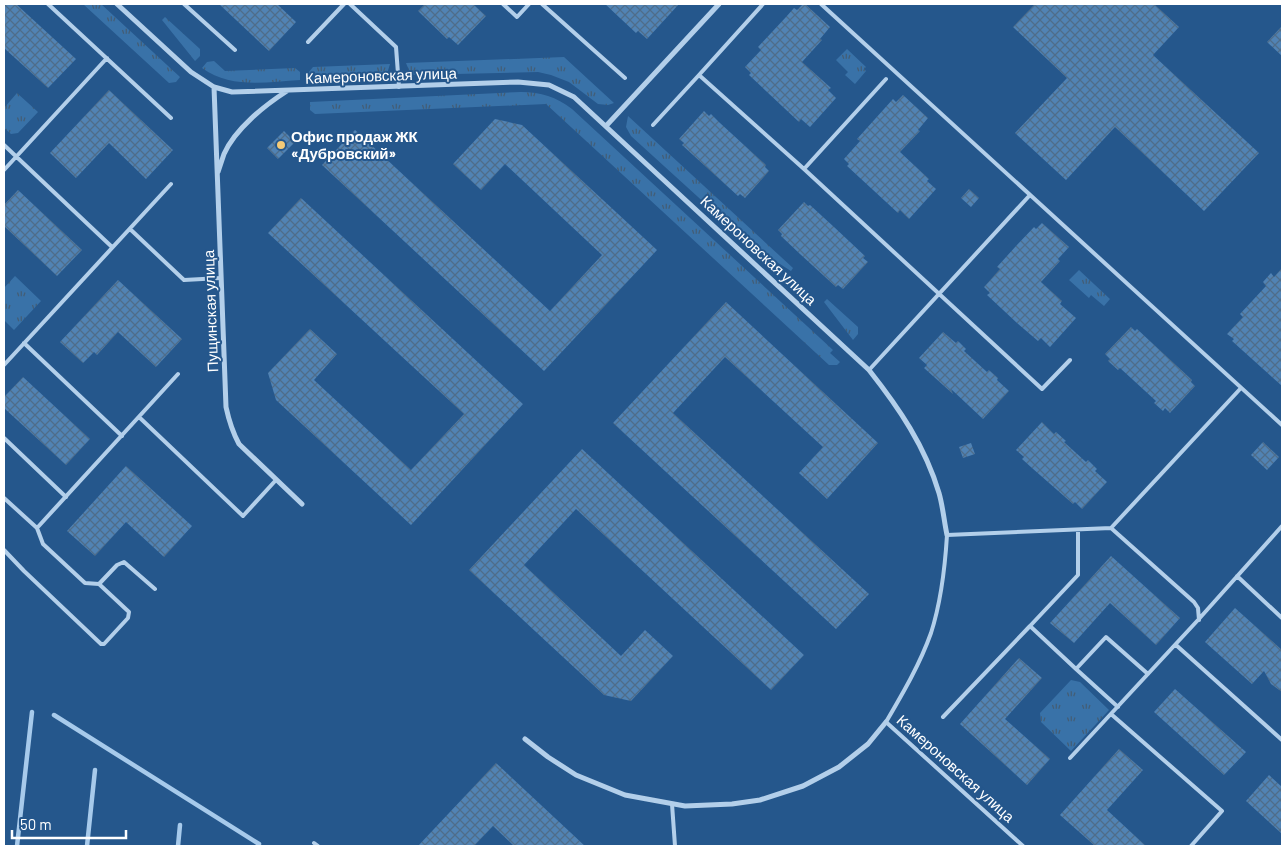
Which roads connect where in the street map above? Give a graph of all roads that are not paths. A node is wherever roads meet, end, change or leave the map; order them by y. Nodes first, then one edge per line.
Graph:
1 (48, 4) edge
2 (117, 4) edge
3 (184, 4) edge
4 (344, 4) edge
5 (350, 4) edge
6 (503, 4) edge
7 (529, 4) edge
8 (542, 4) edge
9 (719, 4) edge
10 (763, 4) edge
11 (822, 4) edge
12 (308, 42) dead end
13 (235, 50) dead end
14 (107, 58) junction
15 (699, 75) junction
16 (625, 78) dead end
17 (886, 79) dead end
18 (399, 87) junction
19 (214, 88) junction
20 (287, 91) junction
21 (171, 118) dead end
22 (653, 125) dead end
23 (606, 126) junction
24 (4, 145) edge
25 (16, 157) junction
26 (804, 169) junction
27 (4, 170) edge
28 (217, 177) junction
29 (171, 184) dead end
30 (1030, 194) junction
31 (130, 229) junction
32 (112, 247) junction
33 (221, 278) junction
34 (939, 294) junction
35 (24, 343) junction
36 (1070, 360) dead end
37 (4, 365) edge
38 (870, 370) junction
39 (178, 374) dead end
40 (1241, 388) junction
41 (139, 417) junction
42 (1282, 425) edge
43 (122, 436) junction
44 (4, 438) edge
45 (276, 480) junction
46 (66, 496) junction
47 (4, 498) edge
48 (302, 504) dead end
49 (1282, 526) edge
50 (37, 528) junction
51 (1112, 528) junction
52 (1078, 530) junction
53 (947, 535) junction
54 (4, 550) edge
55 (1237, 576) junction
56 (99, 584) junction
57 (155, 590) dead end
58 (1282, 618) edge
59 (1198, 620) junction
60 (1030, 626) junction
61 (1176, 644) junction
62 (1076, 669) junction
63 (1148, 674) junction
64 (1118, 706) junction
65 (1111, 714) junction
66 (943, 717) dead end
67 (886, 722) junction
68 (525, 740) dead end
69 (1282, 740) edge
70 (1070, 758) dead end
71 (672, 804) junction
72 (675, 846) edge
73 (1023, 846) edge
74 (1191, 846) edge

1 - 14 lane
2 - 19 street, Камероновская улица
3 - 13 lane
4 - 12 lane
5 - 18 lane
6 - 7 lane
8 - 16 lane
9 - 23 street
10 - 15 lane
11 - 30 lane
14 - 21 lane
14 - 25 lane
15 - 22 lane
15 - 26 lane
17 - 26 lane
18 - 20 street, Камероновская улица
18 - 23 street, Камероновская улица
19 - 20 street, Камероновская улица
19 - 28 street, Пущинская улица
20 - 28 street
23 - 38 street, Камероновская улица
24 - 25 lane
25 - 27 lane
25 - 32 lane
26 - 34 lane
28 - 33 street, Пущинская улица
29 - 31 lane
30 - 34 lane
30 - 40 lane
31 - 32 lane
31 - 33 lane
32 - 35 lane
33 - 45 street, Пущинская улица
34 - 36 lane
34 - 38 lane
35 - 37 lane
35 - 43 lane
38 - 53 street, Камероновская улица
39 - 41 lane
40 - 42 lane
40 - 51 lane
41 - 43 lane
41 - 45 lane
43 - 46 lane
44 - 46 lane
45 - 48 street, Пущинская улица
46 - 50 lane
47 - 50 lane
49 - 55 lane
50 - 56 lane
51 - 52 lane
51 - 59 lane
52 - 53 lane
52 - 60 lane
53 - 67 lane, Камероновская улица
54 - 56 lane
55 - 58 lane
55 - 59 lane
56 - 57 lane
59 - 61 lane
60 - 62 lane
60 - 66 lane
61 - 63 lane
61 - 69 lane
62 - 63 lane
62 - 64 lane
63 - 64 lane
64 - 65 lane
65 - 70 lane
65 - 74 lane
67 - 71 street
67 - 73 lane, Камероновская улица
68 - 71 street
71 - 72 lane

